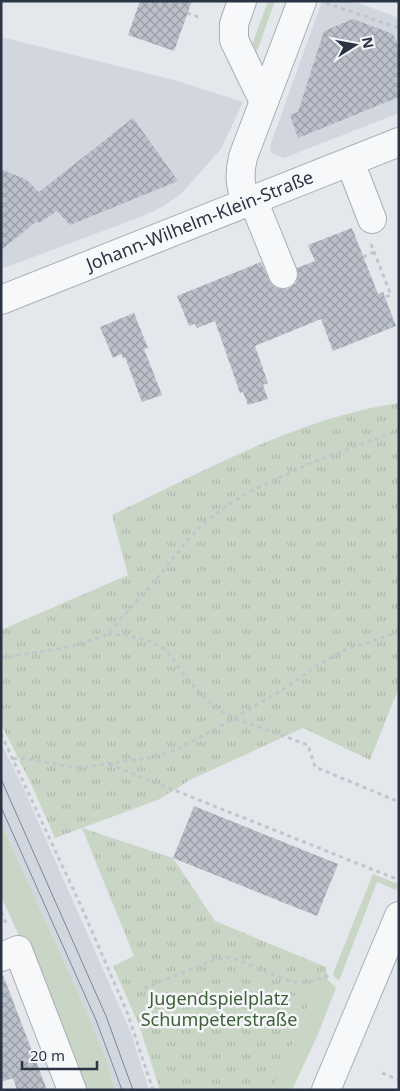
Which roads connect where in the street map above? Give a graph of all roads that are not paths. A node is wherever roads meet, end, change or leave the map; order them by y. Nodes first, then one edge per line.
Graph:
1 (242, 1) edge
2 (302, 1) edge
3 (264, 102) junction
4 (399, 142) edge
5 (350, 162) junction
6 (249, 201) junction
7 (370, 228) road end
8 (283, 274) dead end
9 (1, 300) edge
10 (399, 916) edge
11 (1, 957) edge
12 (72, 1090) edge
13 (326, 1090) edge

1 - 3 street
2 - 3 street
3 - 6 street
4 - 5 street, Johann-Wilhelm-Klein-Straße
5 - 6 street, Johann-Wilhelm-Klein-Straße
5 - 7 street
6 - 8 street
6 - 9 street, Johann-Wilhelm-Klein-Straße
10 - 13 street
11 - 12 street

